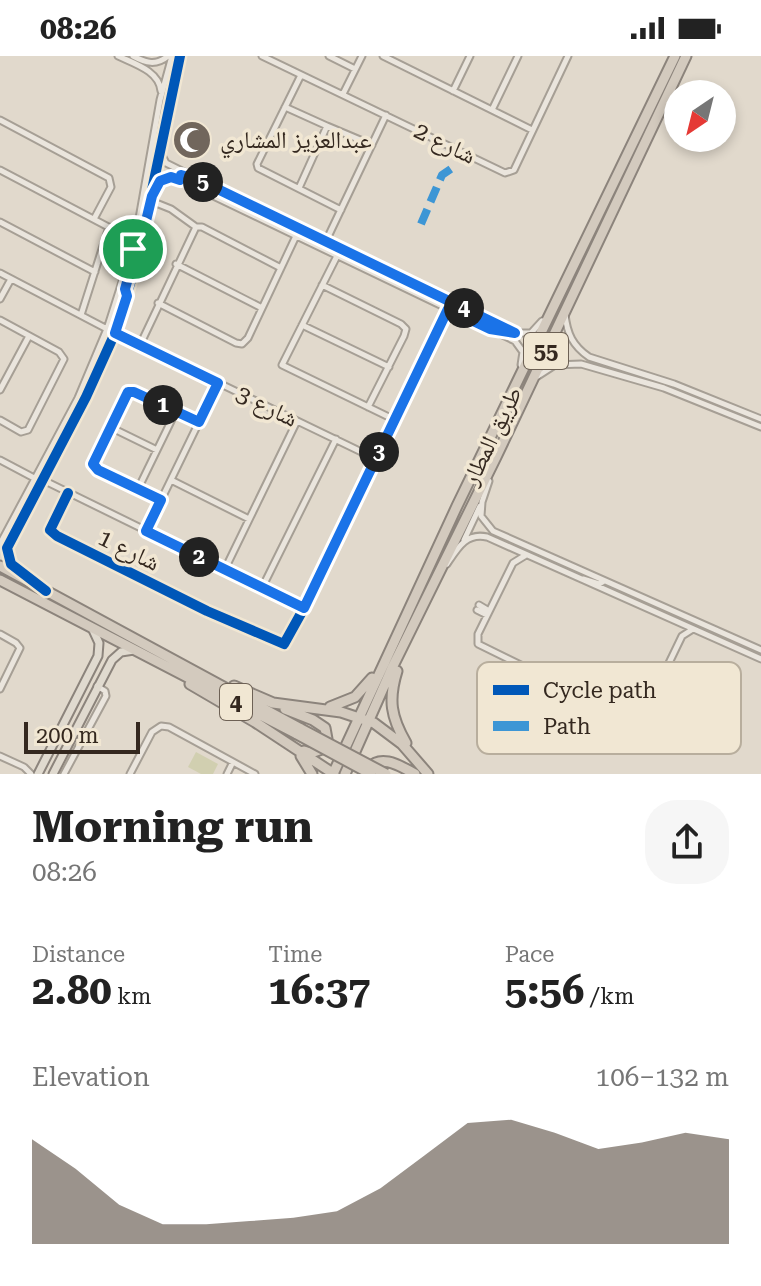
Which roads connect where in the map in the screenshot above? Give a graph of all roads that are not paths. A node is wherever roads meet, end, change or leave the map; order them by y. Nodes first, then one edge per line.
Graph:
1 (118, 56) edge
2 (133, 56) edge
3 (170, 56) edge
4 (180, 56) edge
5 (262, 56) edge
6 (329, 56) edge
7 (362, 56) edge
8 (383, 56) edge
9 (470, 56) edge
10 (518, 56) edge
11 (568, 56) edge
12 (672, 56) edge
13 (686, 56) edge
14 (695, 56) edge
15 (138, 62) junction
16 (355, 69) junction
17 (301, 75) junction
18 (675, 80) edge
19 (676, 80) edge
20 (453, 91) junction
21 (343, 94) junction
22 (160, 100) junction
23 (664, 103) edge
24 (285, 107) junction
25 (492, 110) junction
26 (386, 115) junction
27 (2, 122) edge
28 (327, 126) junction
29 (532, 130) junction
30 (0, 131) edge
31 (372, 145) junction
32 (159, 150) junction
33 (0, 170) edge
34 (180, 180) junction
35 (199, 180) junction
36 (299, 188) junction
37 (152, 199) junction
38 (341, 210) junction
39 (94, 219) junction
40 (0, 222) edge
41 (109, 227) junction
42 (196, 227) junction
43 (296, 236) junction
44 (135, 241) junction
45 (326, 241) junction
46 (133, 249) junction
47 (337, 256) junction
48 (347, 261) junction
49 (367, 261) junction
50 (176, 264) junction
51 (281, 268) junction
52 (134, 271) junction
53 (95, 272) junction
54 (0, 273) edge
55 (125, 273) junction
56 (11, 279) junction
57 (322, 285) junction
58 (127, 296) junction
59 (558, 297) junction
60 (0, 299) edge
61 (158, 303) junction
62 (262, 308) junction
63 (448, 309) junction
64 (565, 309) junction
65 (81, 315) junction
66 (0, 320) edge
67 (302, 325) junction
68 (107, 329) junction
69 (490, 329) junction
70 (115, 333) junction
71 (515, 333) junction
72 (29, 336) junction
73 (140, 345) junction
74 (389, 367) junction
75 (622, 368) junction
76 (619, 375) junction
77 (531, 382) junction
78 (218, 383) junction
79 (515, 388) junction
80 (0, 390) edge
81 (82, 398) junction
82 (368, 407) junction
83 (176, 411) junction
84 (761, 419) edge
85 (0, 420) edge
86 (395, 420) junction
87 (297, 421) junction
88 (199, 422) junction
89 (110, 427) junction
90 (761, 427) edge
91 (336, 439) junction
92 (157, 450) junction
93 (496, 457) junction
94 (376, 459) junction
95 (2, 461) edge
96 (0, 469) edge
97 (39, 480) junction
98 (171, 480) junction
99 (138, 489) junction
100 (68, 493) junction
101 (161, 500) junction
102 (482, 502) junction
103 (249, 519) junction
104 (146, 531) junction
105 (463, 541) junction
106 (0, 544) edge
107 (503, 544) junction
108 (524, 545) junction
109 (513, 549) junction
110 (526, 555) junction
111 (513, 563) junction
112 (0, 566) edge
113 (225, 569) junction
114 (578, 578) junction
115 (0, 580) edge
116 (604, 581) junction
117 (436, 582) junction
118 (262, 588) junction
119 (46, 591) junction
120 (304, 608) junction
121 (478, 608) dead end
122 (488, 613) junction
123 (92, 628) junction
124 (693, 629) junction
125 (0, 634) edge
126 (405, 645) junction
127 (135, 650) junction
128 (761, 651) edge
129 (745, 652) junction
130 (387, 655) junction
131 (761, 659) edge
132 (95, 662) junction
133 (513, 662) edge
134 (670, 662) edge
135 (190, 668) junction
136 (107, 670) junction
137 (175, 671) junction
138 (2, 681) edge
139 (97, 686) junction
140 (0, 689) edge
141 (273, 703) junction
142 (315, 708) junction
143 (364, 719) junction
144 (64, 720) junction
145 (76, 726) junction
146 (299, 732) junction
147 (57, 733) junction
148 (70, 738) junction
149 (294, 748) junction
150 (0, 756) edge
151 (44, 761) junction
152 (417, 761) junction
153 (233, 762) junction
154 (24, 767) junction
155 (31, 774) edge
156 (38, 774) edge
157 (53, 774) edge
158 (64, 774) edge
159 (130, 774) edge
160 (227, 774) edge
161 (255, 774) edge
162 (312, 774) edge
163 (333, 774) edge
164 (345, 774) edge
165 (369, 774) edge
166 (386, 774) edge
167 (415, 774) edge
168 (428, 774) edge

1 - 15 street
2 - 15 street
3 - 15 street
3 - 22 street
4 - 32 street
5 - 17 street, شارع 2
6 - 16 street
7 - 16 street
8 - 20 street
9 - 20 street
10 - 25 street
11 - 29 street, شارع 2
12 - 59 highway, طريق المطار / 55
13 - 18 highway, طريق المطار / 55
14 - 19 highway
15 - 22 street
16 - 21 street
17 - 21 street, شارع 2
17 - 24 street
20 - 25 street
21 - 26 street, شارع 2
22 - 44 street
23 - 64 highway, طريق المطار / 55
24 - 28 street
24 - 36 street
25 - 29 street
26 - 29 street, شارع 2
26 - 31 street
27 - 30 street
27 - 39 street
28 - 31 street
28 - 36 street
31 - 38 street
32 - 35 street
32 - 37 street
33 - 39 street
34 - 35 street
34 - 37 street
34 - 43 street
35 - 45 street
36 - 38 street
37 - 42 street
37 - 52 street
38 - 45 street
39 - 41 street
40 - 53 street
41 - 44 street
41 - 53 street
42 - 50 street
42 - 51 street
43 - 47 street
43 - 51 street
44 - 46 street
45 - 49 street
46 - 52 street
46 - 55 street
47 - 48 street
47 - 57 street
48 - 49 street
48 - 63 street
49 - 71 street
50 - 61 street
50 - 62 street
51 - 62 street
52 - 58 street
53 - 65 street
54 - 56 street
55 - 58 street
55 - 68 street
56 - 60 street
56 - 65 street
57 - 67 street
57 - 74 street
58 - 70 street
59 - 71 street
59 - 79 highway, طريق المطار / 55
61 - 62 street
61 - 73 street
63 - 69 street
63 - 86 street, شارع 1
64 - 75 street
64 - 77 highway, طريق المطار / 55
65 - 68 street
66 - 72 street
67 - 74 street
67 - 82 street
68 - 81 street
69 - 71 street
69 - 79 street
70 - 73 street, شارع 3
70 - 81 street
72 - 80 street
72 - 85 street
73 - 78 street, شارع 3
74 - 82 street
75 - 76 street
75 - 84 street
76 - 77 street
76 - 90 street
77 - 93 highway, طريق المطار / 55
78 - 87 street, شارع 3
78 - 88 street
79 - 130 highway, طريق المطار / 55
81 - 97 street
81 - 97 street
82 - 86 street
83 - 88 street
83 - 89 street
83 - 92 street
86 - 94 street, شارع 1
87 - 91 street, شارع 3
87 - 103 street
88 - 98 street
89 - 92 street
89 - 99 street
91 - 94 street, شارع 3
91 - 118 street
92 - 99 street
93 - 102 street
93 - 117 highway, طريق المطار / 55
94 - 120 street, شارع 1
95 - 96 street
95 - 97 street
97 - 100 street
97 - 106 street
97 - 119 street
98 - 101 street
98 - 103 street
99 - 101 street
100 - 104 street
100 - 120 street, شارع 1
101 - 104 street
102 - 105 street
102 - 108 street
103 - 113 street
104 - 113 street
105 - 107 street
105 - 117 street
107 - 108 street
107 - 109 street
108 - 116 street
109 - 110 street
109 - 111 street
110 - 111 street
110 - 114 street
111 - 122 street
112 - 119 highway, 4
113 - 118 street
114 - 116 street
114 - 124 street
115 - 123 highway, 4
116 - 128 street
117 - 126 highway, طريق المطار / 55
118 - 120 street
119 - 135 highway, 4
121 - 122 street
122 - 133 street
123 - 127 highway, 4
123 - 132 main road
124 - 129 street
124 - 134 street
125 - 138 street
126 - 143 highway, طريق المطار / 55
126 - 152 highway
127 - 136 main road
127 - 137 highway, 4
128 - 129 street
129 - 131 street
130 - 142 highway
130 - 143 highway, طريق المطار / 55
132 - 136 main road
132 - 144 main road
135 - 141 highway
135 - 146 highway, 4
136 - 139 main road
137 - 146 highway, 4
137 - 149 highway
138 - 140 street
139 - 145 main road
139 - 158 street
141 - 142 highway
141 - 149 highway
142 - 143 highway
143 - 152 highway
143 - 163 highway, طريق المطار / 55
143 - 164 highway, طريق المطار / 55
144 - 145 main road
144 - 147 main road
145 - 148 main road
146 - 165 highway, 4, bridge
146 - 166 highway, 4, bridge
147 - 148 main road
147 - 151 main road
148 - 157 main road
149 - 162 highway
149 - 163 highway
150 - 154 street
151 - 154 street
151 - 156 main road
152 - 168 highway
153 - 159 street
153 - 160 street
153 - 161 street
154 - 155 street
165 - 167 highway

